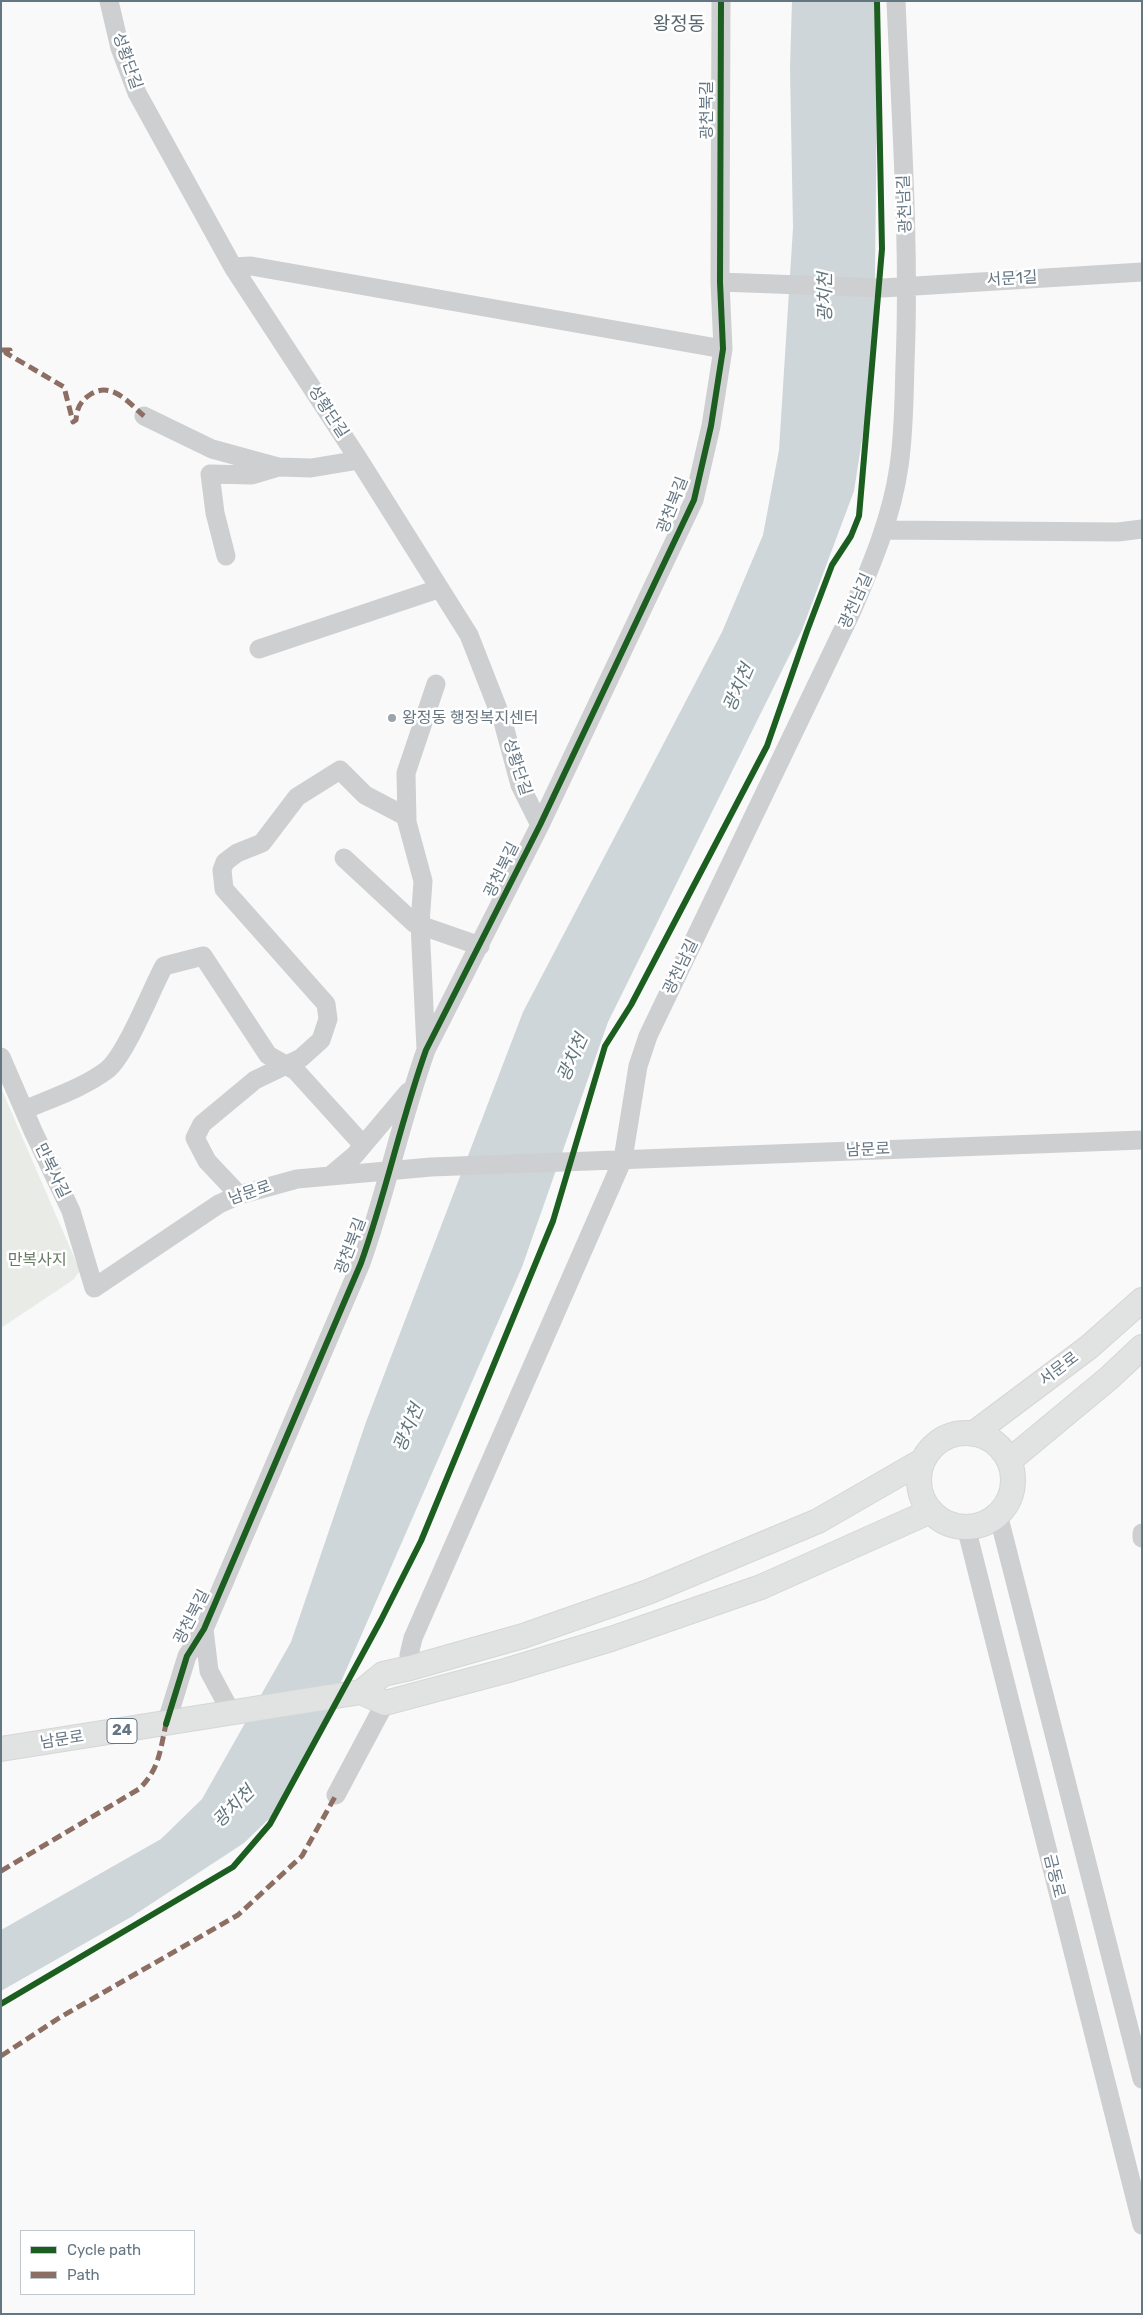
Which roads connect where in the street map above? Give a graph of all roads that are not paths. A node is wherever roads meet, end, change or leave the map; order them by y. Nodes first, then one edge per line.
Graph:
1 (109, 1) edge
2 (721, 1) edge
3 (896, 1) edge
4 (233, 267) junction
5 (1142, 272) edge
6 (720, 282) junction
7 (908, 285) junction
8 (723, 349) junction
9 (144, 416) dead end
10 (359, 460) junction
11 (279, 467) junction
12 (884, 530) junction
13 (1142, 530) edge
14 (226, 556) dead end
15 (438, 589) junction
16 (259, 649) dead end
17 (436, 684) dead end
18 (407, 817) junction
19 (540, 825) junction
20 (344, 858) dead end
21 (420, 924) junction
22 (480, 946) junction
23 (426, 1050) junction
24 (1, 1057) edge
25 (284, 1066) junction
26 (412, 1088) junction
27 (24, 1110) junction
28 (1142, 1140) edge
29 (363, 1145) junction
30 (623, 1159) junction
31 (390, 1170) junction
32 (329, 1176) junction
33 (239, 1195) junction
34 (94, 1288) joint
35 (1142, 1300) edge
36 (1142, 1347) edge
37 (973, 1434) junction
38 (922, 1461) junction
39 (1009, 1461) junction
40 (931, 1511) junction
41 (998, 1514) junction
42 (966, 1527) junction
43 (1142, 1533) edge
44 (1142, 1538) edge
45 (648, 1592) junction
46 (660, 1623) junction
47 (204, 1629) junction
48 (410, 1668) junction
49 (361, 1692) junction
50 (385, 1703) junction
51 (237, 1713) junction
52 (166, 1724) junction
53 (1, 1749) edge
54 (336, 1796) dead end
55 (1136, 2030) edge
56 (1142, 2079) edge
57 (1142, 2225) edge

1 - 4 street, 성황단길
2 - 6 street, 광천북길
3 - 7 street, 광천남길
4 - 8 street
4 - 10 street, 성황단길
5 - 7 street, 서문1길
6 - 7 street, 서문1길
6 - 8 street, 광천북길
7 - 12 street, 광천남길
8 - 19 street, 광천북길
9 - 11 street
10 - 11 street
10 - 15 street, 성황단길
11 - 14 street
12 - 13 street
12 - 30 street, 광천남길
15 - 16 street
15 - 19 street, 성황단길
17 - 18 street
18 - 21 street
18 - 25 street
19 - 22 street, 광천북길
20 - 21 street
21 - 22 street
21 - 23 street
22 - 23 street, 광천북길
23 - 26 street, 광천북길
24 - 27 street, 만복사길
25 - 27 street
25 - 29 street
25 - 33 street
26 - 29 street
26 - 31 street, 광천북길
27 - 34 street, 만복사길
28 - 30 street, 남문로
29 - 32 street
30 - 31 street, 남문로
30 - 48 street, 광천남길
31 - 32 street, 남문로
31 - 47 street, 광천북길
32 - 33 street, 남문로
33 - 34 street, 남문로
35 - 37 main road, 서문로
36 - 39 main road
37 - 38 main road
37 - 39 main road
38 - 40 main road
38 - 45 main road
39 - 41 main road
40 - 42 main road
40 - 46 main road
41 - 42 main road
41 - 55 street
42 - 57 street, 금동로
43 - 44 street
45 - 46 main road
45 - 48 main road
46 - 50 main road
47 - 51 street, 광천북길
47 - 52 street, 광천북길
48 - 49 main road
49 - 50 main road
49 - 51 main road, 남문로
50 - 54 street
51 - 52 main road, 남문로 / 24
52 - 53 main road, 남문로 / 24
55 - 56 street

